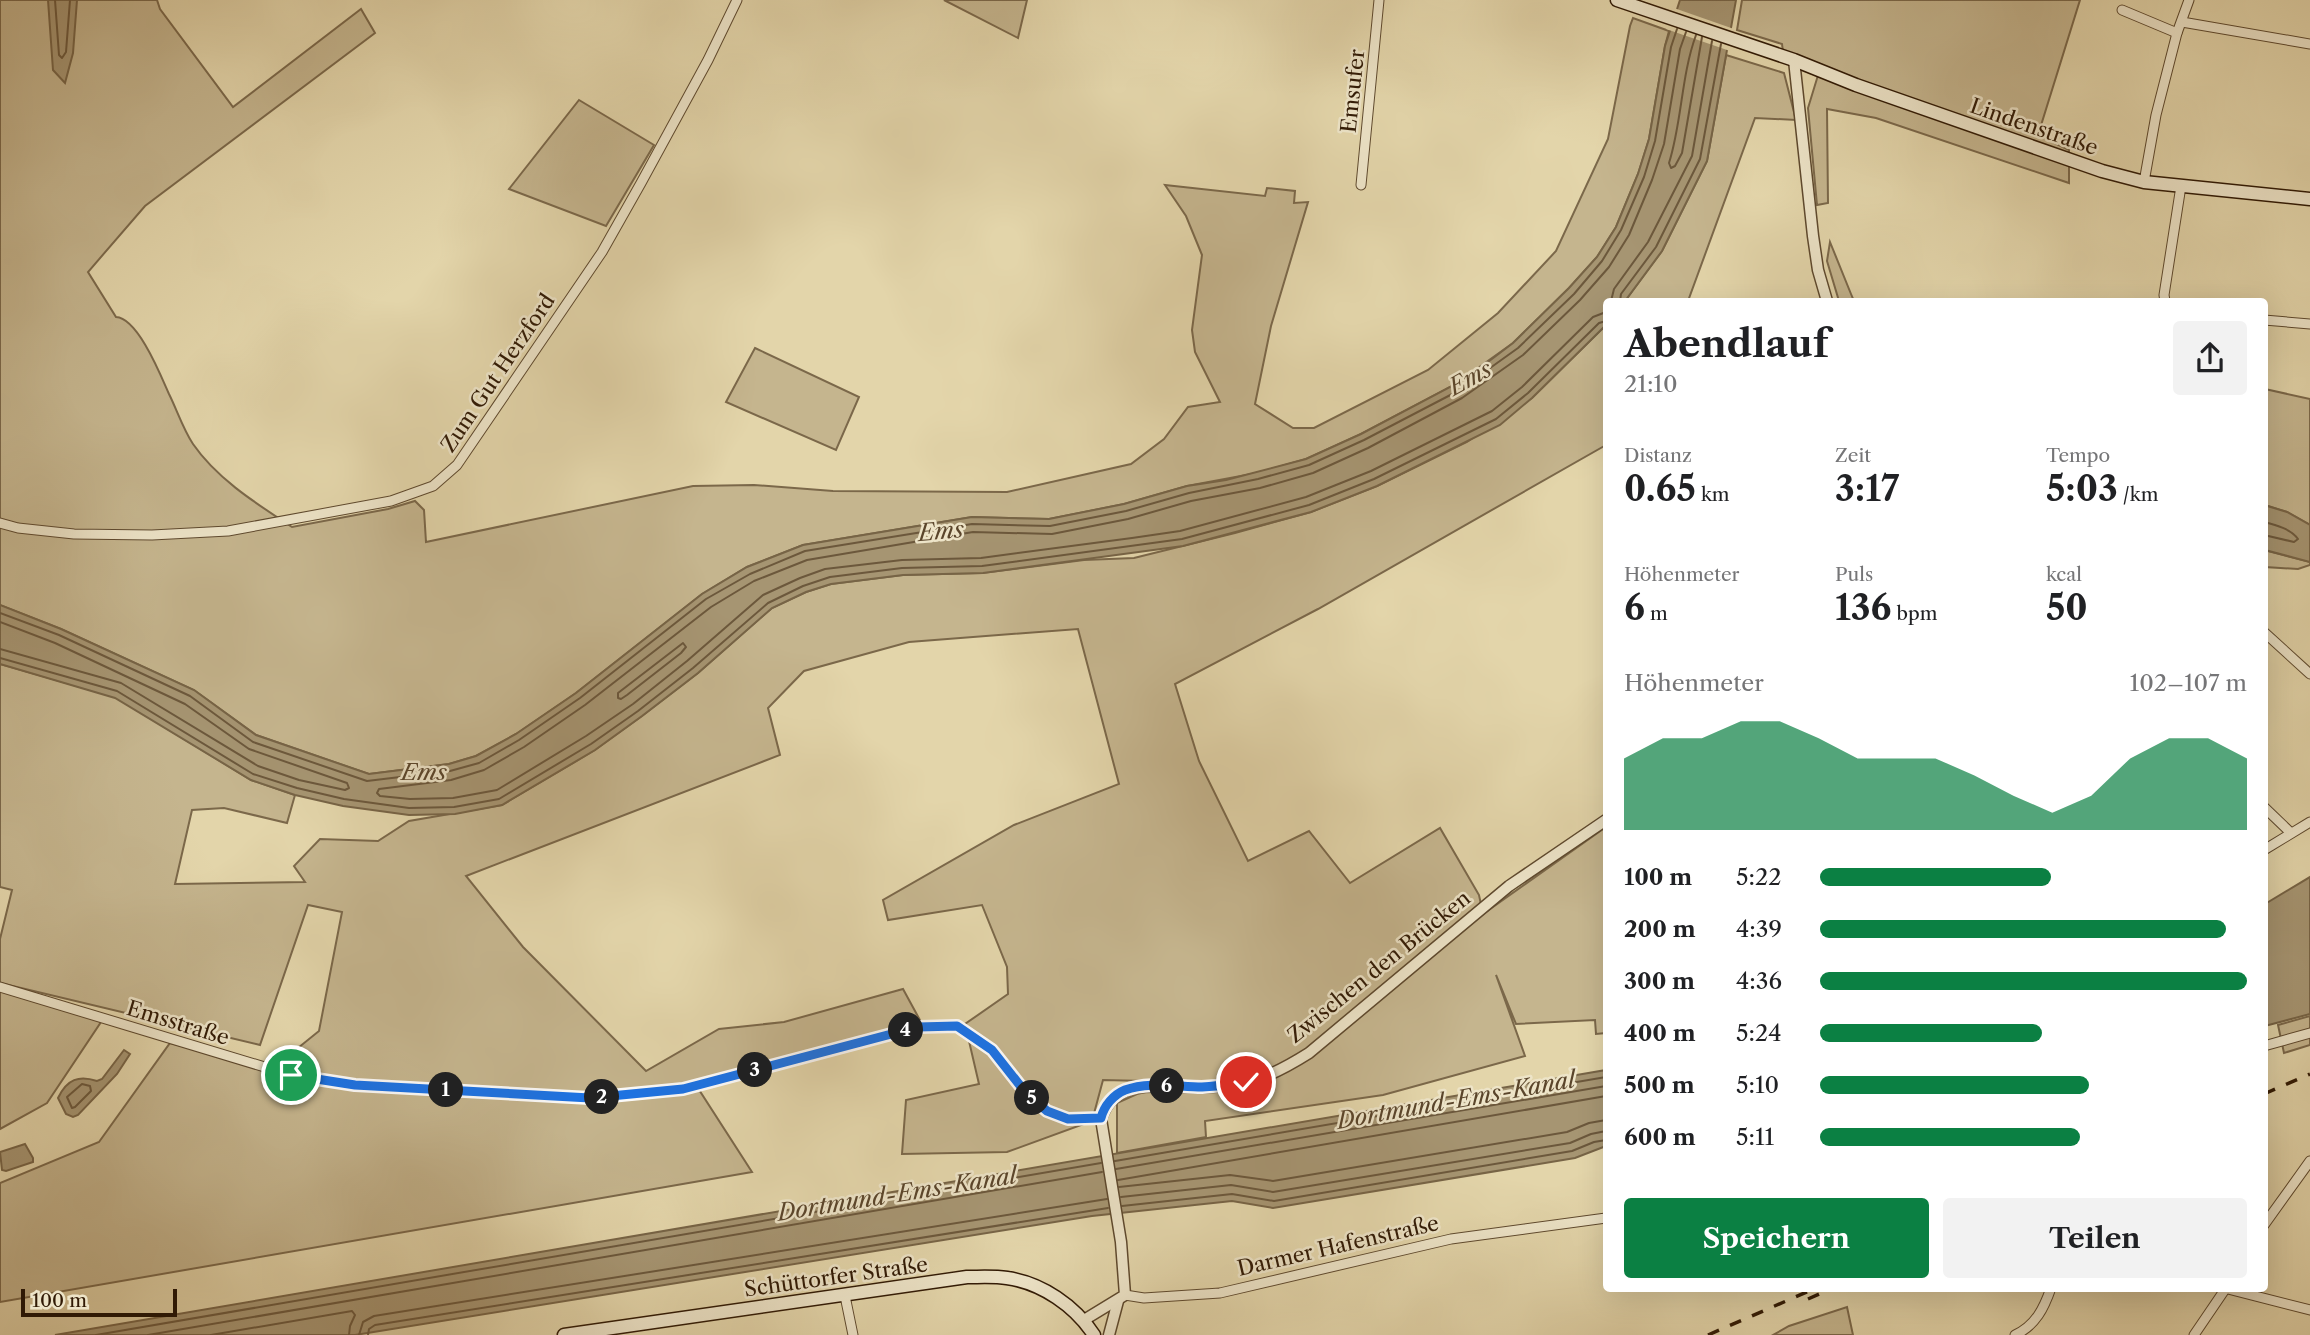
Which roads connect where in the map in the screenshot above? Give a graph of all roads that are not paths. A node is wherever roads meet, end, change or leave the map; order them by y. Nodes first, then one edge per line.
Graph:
1 (737, 0) edge
2 (1379, 0) edge
3 (1617, 0) edge
4 (2189, 0) edge
5 (2122, 9) dead end
6 (2182, 22) junction
7 (2177, 33) junction
8 (2310, 44) edge
9 (1794, 60) junction
10 (2144, 182) junction
11 (1361, 185) dead end
12 (2181, 186) junction
13 (2310, 199) edge
14 (1826, 298) edge
15 (2164, 298) edge
16 (2268, 320) edge
17 (2310, 324) edge
18 (0, 523) edge
19 (2268, 636) edge
20 (2310, 674) edge
21 (2268, 811) edge
22 (1603, 822) edge
23 (2310, 822) edge
24 (2291, 833) junction
25 (2268, 847) edge
26 (0, 987) edge
27 (2310, 1034) edge
28 (2268, 1045) edge
29 (1101, 1118) junction
30 (2310, 1162) edge
31 (1603, 1218) edge
32 (2268, 1220) edge
33 (2049, 1292) edge
34 (2222, 1292) edge
35 (2240, 1292) edge
36 (845, 1296) junction
37 (1121, 1298) junction
38 (2310, 1310) edge
39 (1084, 1320) junction
40 (585, 1333) edge
41 (564, 1335) edge
42 (853, 1335) edge
43 (1094, 1335) edge
44 (1109, 1335) edge
45 (2015, 1335) edge
46 (2194, 1335) edge

1 - 18 street, Zum Gut Herzford
2 - 11 street, Emsufer
3 - 9 main road, Lindenstraße
4 - 6 street
5 - 7 street
6 - 7 street
6 - 8 street
7 - 10 street
9 - 10 main road, Lindenstraße
9 - 14 street
10 - 12 main road, Lindenstraße
12 - 13 main road, Lindenstraße
12 - 15 street
16 - 17 street
19 - 20 street
21 - 24 street
22 - 29 street, Zwischen den Brücken
23 - 24 street
24 - 25 street
26 - 29 street, Emsstraße
27 - 28 street
29 - 37 street
30 - 32 street
31 - 37 street, Darmer Hafenstraße
33 - 45 street
34 - 46 street
35 - 38 street
36 - 39 main road, Schüttorfer Straße
36 - 40 main road, Schüttorfer Straße
36 - 42 street
37 - 39 street
37 - 44 street
39 - 43 main road, Schüttorfer Straße
40 - 41 main road, Schüttorfer Straße

